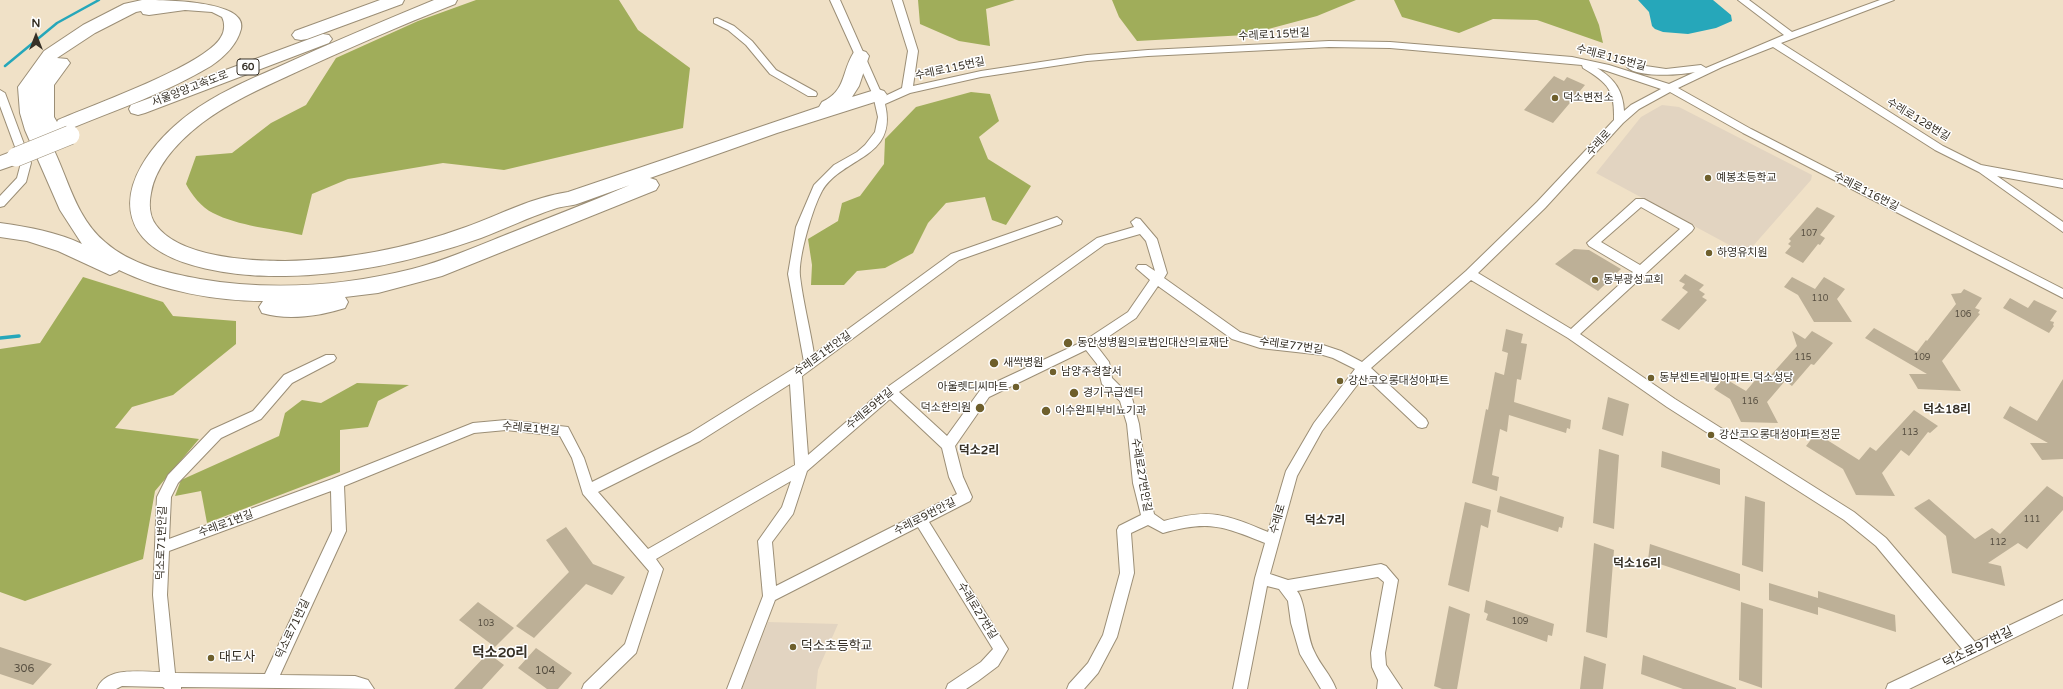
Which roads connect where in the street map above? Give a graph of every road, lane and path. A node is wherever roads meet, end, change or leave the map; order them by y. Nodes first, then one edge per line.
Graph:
1 (164, 0) edge
2 (396, 0) edge
3 (425, 0) edge
4 (449, 0) edge
5 (835, 0) edge
6 (897, 0) edge
7 (1743, 0) edge
8 (1889, 0) edge
9 (717, 21) dead end
10 (1791, 36) junction
11 (1774, 43) junction
12 (860, 56) junction
13 (1574, 60) junction
14 (1720, 65) junction
15 (1670, 88) junction
16 (907, 90) junction
17 (0, 93) edge
18 (812, 94) dead end
19 (879, 98) junction
20 (799, 120) junction
21 (1619, 121) junction
22 (67, 130) junction
23 (7, 153) edge
24 (1978, 168) junction
25 (2063, 184) edge
26 (570, 199) junction
27 (0, 202) edge
28 (597, 207) junction
29 (1057, 220) dead end
30 (2063, 228) edge
31 (0, 230) edge
32 (1142, 268) dead end
33 (1641, 272) junction
34 (1470, 274) junction
35 (1156, 280) junction
36 (2063, 294) edge
37 (1572, 335) junction
38 (1088, 344) junction
39 (330, 358) dead end
40 (810, 363) junction
41 (1363, 368) junction
42 (796, 374) junction
43 (890, 392) junction
44 (1422, 423) dead end
45 (948, 445) junction
46 (802, 468) junction
47 (337, 483) junction
48 (588, 490) junction
49 (1148, 518) junction
50 (921, 520) junction
51 (1272, 540) junction
52 (163, 547) junction
53 (647, 557) junction
54 (1262, 578) junction
55 (1285, 587) junction
56 (770, 596) junction
57 (2063, 608) edge
58 (1972, 650) junction
59 (269, 681) junction
60 (171, 685) edge
61 (1388, 686) edge
62 (104, 689) edge
63 (367, 689) edge
64 (589, 689) edge
65 (734, 689) edge
66 (954, 689) edge
67 (1074, 689) edge
68 (1240, 689) edge
69 (1329, 689) edge
70 (1893, 689) edge

1 - 28 highway
2 - 22 highway, 서울양양고속도로 / 60
3 - 22 highway, 서울양양고속도로 / 60
4 - 26 highway
5 - 12 street
6 - 16 street
7 - 10 street
8 - 10 street, 수레로
9 - 18 street
10 - 11 street, 수레로
11 - 14 street, 수레로
11 - 24 street, 수레로128번길
12 - 19 street
12 - 20 highway
13 - 14 street
13 - 15 street, 수레로115번길
13 - 16 street, 수레로115번길
13 - 21 street
14 - 15 street, 수레로
15 - 21 street, 수레로
15 - 36 street, 수레로116번길
16 - 19 street, 수레로115번길
17 - 27 street
19 - 20 highway
19 - 28 highway
19 - 40 street
20 - 26 highway
21 - 34 street, 수레로
22 - 23 highway, 서울양양고속도로 / 60, bridge
22 - 26 highway
24 - 25 street, 수레로128번길
24 - 30 street
28 - 31 highway
29 - 40 street, 수레로1번안길
32 - 35 street, 수레로77번길
33 - 33 street
33 - 37 street
34 - 37 street
34 - 41 street, 수레로
35 - 38 street
35 - 41 street, 수레로77번길
35 - 43 street, 수레로9번길
37 - 58 street
38 - 45 street
38 - 49 street, 수레로27번안길
39 - 52 street, 덕소로71번안길
40 - 42 street, 수레로1번안길
41 - 44 street
41 - 51 street, 수레로
42 - 46 street
42 - 48 street, 수레로1번안길
43 - 45 street
43 - 46 street, 수레로9번길
45 - 50 street, 수레로9번안길
46 - 53 street, 수레로9번길
46 - 56 street
47 - 48 street, 수레로1번길
47 - 52 street, 수레로1번길
47 - 59 street, 덕소로71번길
48 - 53 street, 수레로1번길
49 - 51 street
49 - 67 street, 수레로27번안길
50 - 56 street, 수레로9번안길
50 - 66 street, 수레로27번길
51 - 54 street, 수레로
52 - 60 street, 덕소로71번안길
53 - 64 street, 수레로1번길
54 - 55 street
54 - 68 street, 수레로
55 - 61 street
55 - 69 street
56 - 65 street
57 - 58 street, 덕소로97번길
58 - 70 street, 덕소로97번길
59 - 60 street
59 - 63 street
60 - 62 street

